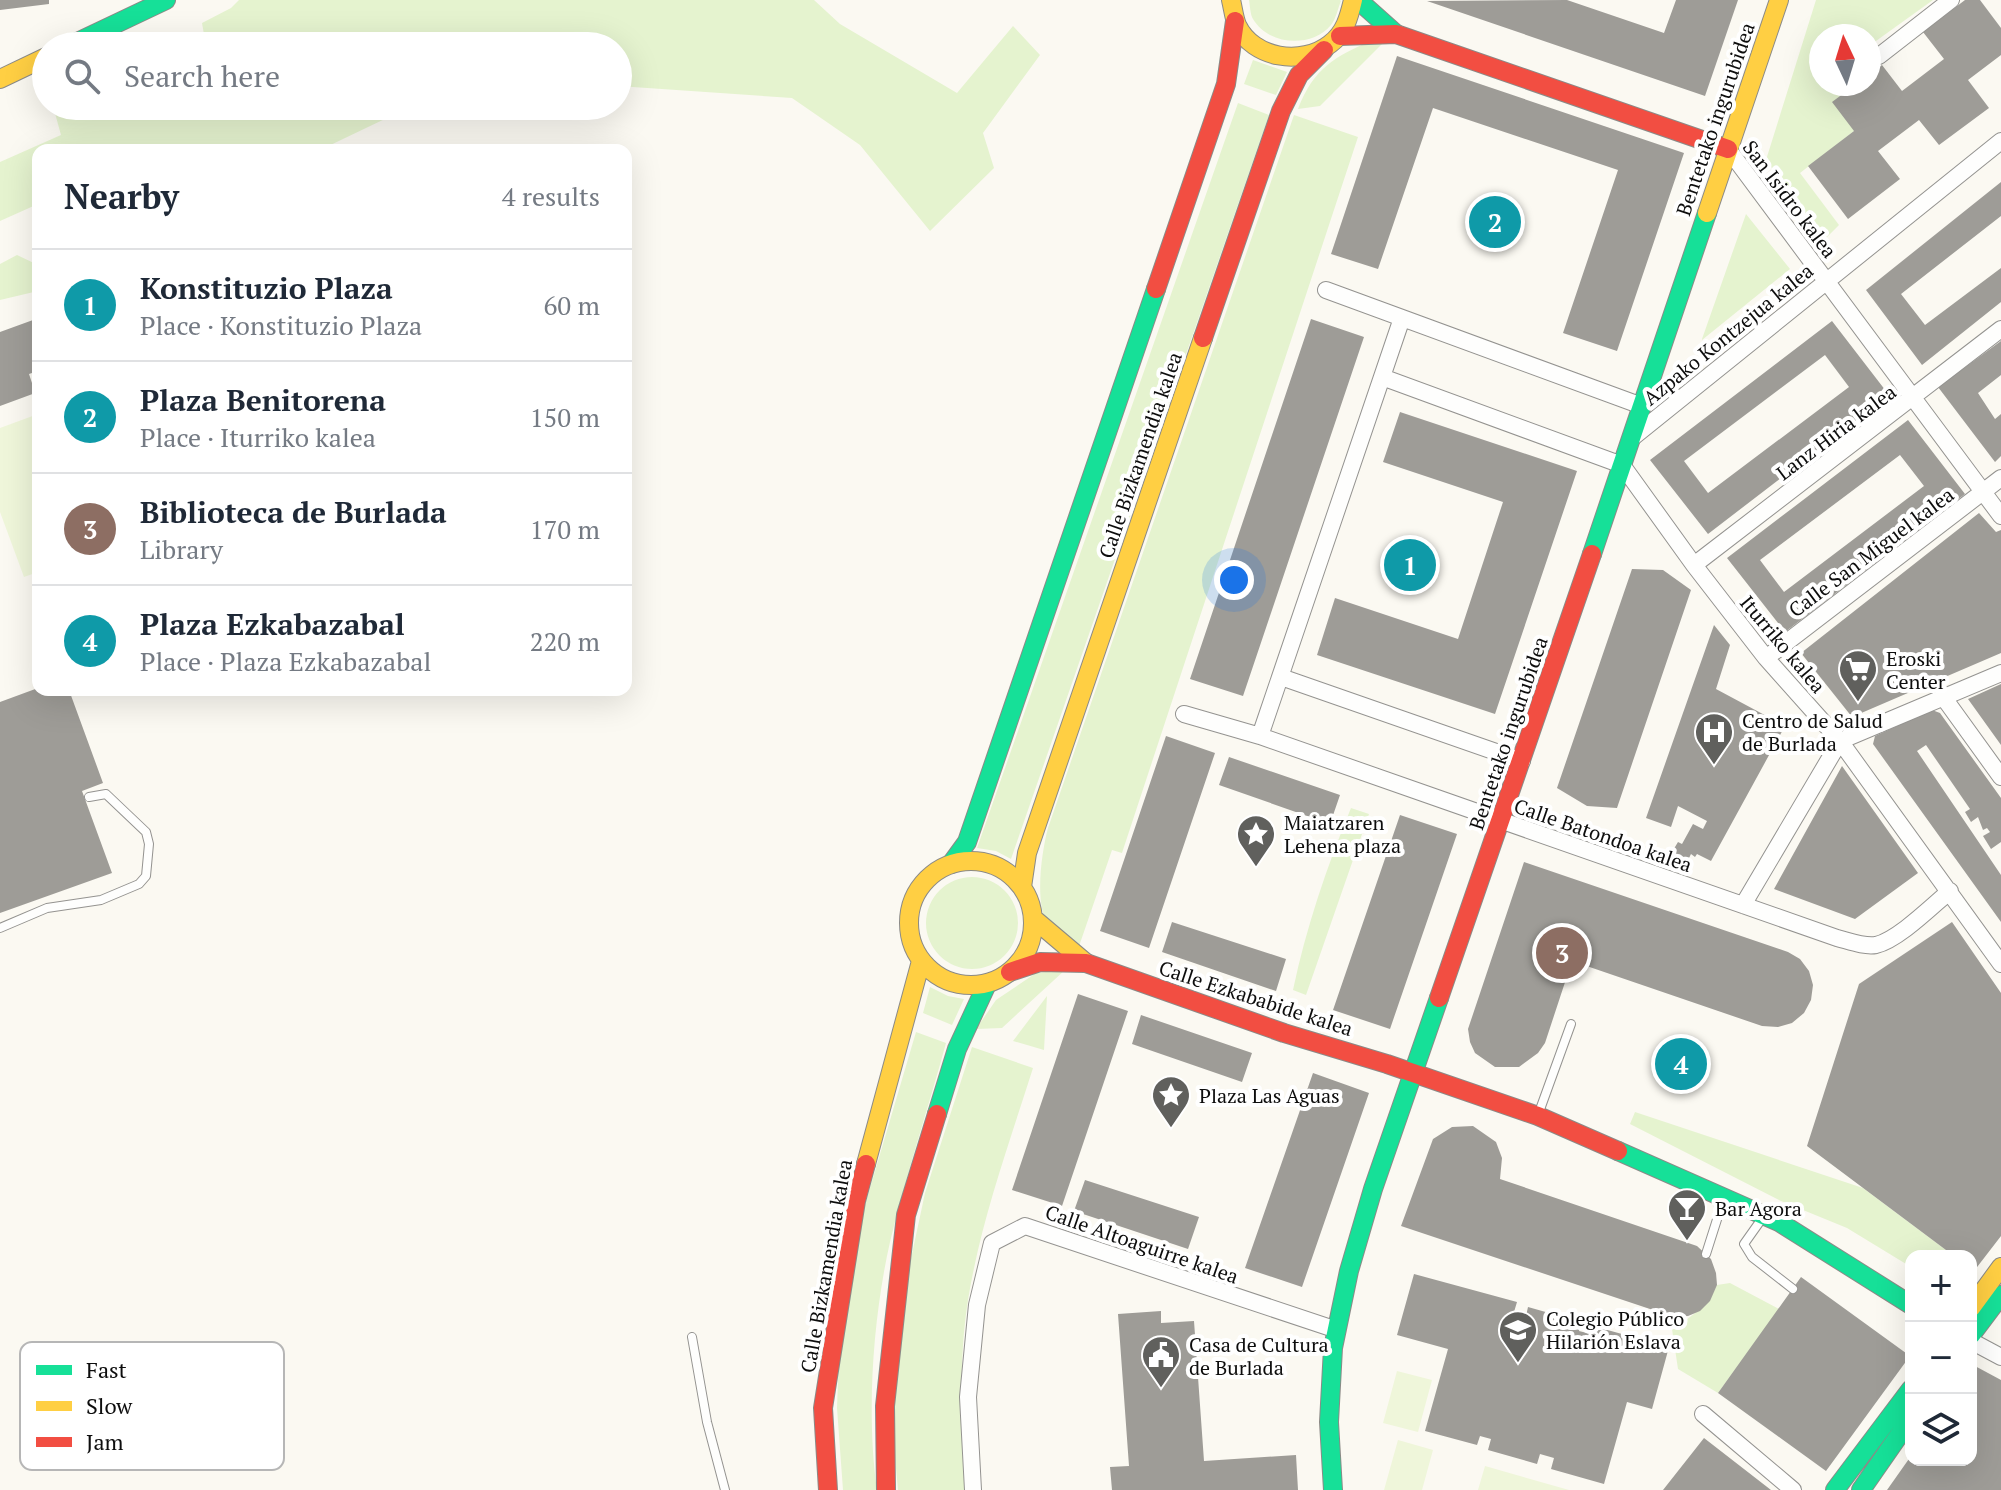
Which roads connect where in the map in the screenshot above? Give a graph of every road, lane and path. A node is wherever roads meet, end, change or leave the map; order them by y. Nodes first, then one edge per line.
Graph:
1 (166, 0) edge
2 (1231, 0) edge
3 (1355, 0) edge
4 (1779, 0) edge
5 (1951, 0) edge
6 (1235, 21) junction
7 (99, 32) edge
8 (1396, 34) junction
9 (1340, 36) junction
10 (1324, 50) junction
11 (1881, 54) edge
12 (32, 64) edge
13 (0, 79) edge
14 (2001, 141) edge
15 (1728, 149) junction
16 (1825, 282) junction
17 (1326, 290) dead end
18 (1402, 318) junction
19 (2001, 329) edge
20 (1382, 377) junction
21 (1912, 399) junction
22 (1642, 406) junction
23 (1631, 439) junction
24 (1622, 465) junction
25 (2001, 478) edge
26 (1982, 492) junction
27 (2001, 516) edge
28 (1694, 565) junction
29 (1766, 658) junction
30 (2001, 673) edge
31 (1281, 677) junction
32 (1944, 698) junction
33 (1184, 714) dead end
34 (1260, 736) junction
35 (1840, 741) junction
36 (1522, 761) junction
37 (2001, 777) edge
38 (89, 797) dead end
39 (1502, 821) junction
40 (951, 864) junction
41 (1022, 887) junction
42 (1950, 891) junction
43 (1743, 905) junction
44 (1034, 919) junction
45 (0, 928) edge
46 (921, 961) junction
47 (1086, 963) junction
48 (2001, 964) edge
49 (1010, 972) junction
50 (987, 984) junction
51 (1571, 1024) dead end
52 (1413, 1073) junction
53 (1538, 1116) junction
54 (1714, 1194) junction
55 (1765, 1216) junction
56 (1706, 1254) dead end
57 (2001, 1267) edge
58 (1793, 1289) dead end
59 (2001, 1295) edge
60 (1977, 1300) edge
61 (1905, 1301) edge
62 (1977, 1329) edge
63 (1337, 1330) junction
64 (692, 1337) dead end
65 (1977, 1342) edge
66 (2001, 1357) edge
67 (1907, 1394) edge
68 (1703, 1414) dead end
69 (1905, 1427) edge
70 (1862, 1489) edge
71 (725, 1490) edge
72 (828, 1490) edge
73 (886, 1490) edge
74 (973, 1490) edge
75 (1333, 1490) edge
76 (1793, 1490) edge
77 (1835, 1490) edge

1 - 7 main road
2 - 6 main road
3 - 8 main road, San Isidro kalea
3 - 9 main road
4 - 15 main road, Bentetako ingurubidea
5 - 11 street
6 - 10 main road
6 - 40 main road, Calle Bizkamendia kalea
8 - 9 main road, San Isidro kalea
8 - 15 main road, San Isidro kalea
9 - 10 main road, Calle Bizkamendia kalea
10 - 41 main road, Calle Bizkamendia kalea
12 - 13 main road
14 - 16 street, Azpako Kontzejua kalea
15 - 16 street, San Isidro kalea
15 - 22 main road, Bentetako ingurubidea
16 - 21 street, San Isidro kalea
16 - 23 street, Azpako Kontzejua kalea
17 - 18 street
18 - 20 street
18 - 22 street
19 - 21 street, Lanz Hiria kalea
20 - 24 street
20 - 31 street
21 - 26 street, San Isidro kalea
21 - 28 street, Lanz Hiria kalea
22 - 23 main road, Bentetako ingurubidea
23 - 24 main road, Bentetako ingurubidea
24 - 28 street, Iturriko kalea
24 - 36 main road, Bentetako ingurubidea
25 - 26 street, Calle San Miguel kalea
26 - 27 street, San Isidro kalea
26 - 29 street, Calle San Miguel kalea
28 - 29 street, Iturriko kalea
29 - 35 street, Iturriko kalea
30 - 32 street
31 - 34 street
31 - 36 street
32 - 35 street
32 - 37 street
33 - 34 street, Calle Batondoa kalea
34 - 39 street, Calle Batondoa kalea
35 - 42 street, Iturriko kalea
35 - 43 street
36 - 39 main road, Bentetako ingurubidea
38 - 45 lane
39 - 43 street, Calle Batondoa kalea
39 - 52 main road, Bentetako ingurubidea
40 - 41 main road
40 - 46 main road
41 - 44 main road
42 - 43 street, Calle Batondoa kalea
42 - 48 street, Iturriko kalea
44 - 47 main road, Calle Ezkababide kalea
44 - 49 main road
46 - 50 main road
46 - 72 main road, Calle Bizkamendia kalea
47 - 49 main road, Calle Ezkababide kalea
47 - 52 main road, Calle Ezkababide kalea
49 - 50 main road
50 - 73 main road
51 - 53 lane
52 - 53 main road, Calle Ezkababide kalea
52 - 63 main road, Bentetako ingurubidea
53 - 54 main road, Calle Ezkababide kalea
54 - 55 main road, Calle Ezkababide kalea
54 - 56 lane
55 - 58 lane
55 - 61 main road, Calle Ezkababide kalea
57 - 60 main road
59 - 62 main road
63 - 74 street, Calle Altoaguirre kalea
63 - 75 main road, Bentetako ingurubidea
64 - 71 lane
65 - 66 street
67 - 77 main road
68 - 76 street
69 - 70 main road
70 - 77 street

